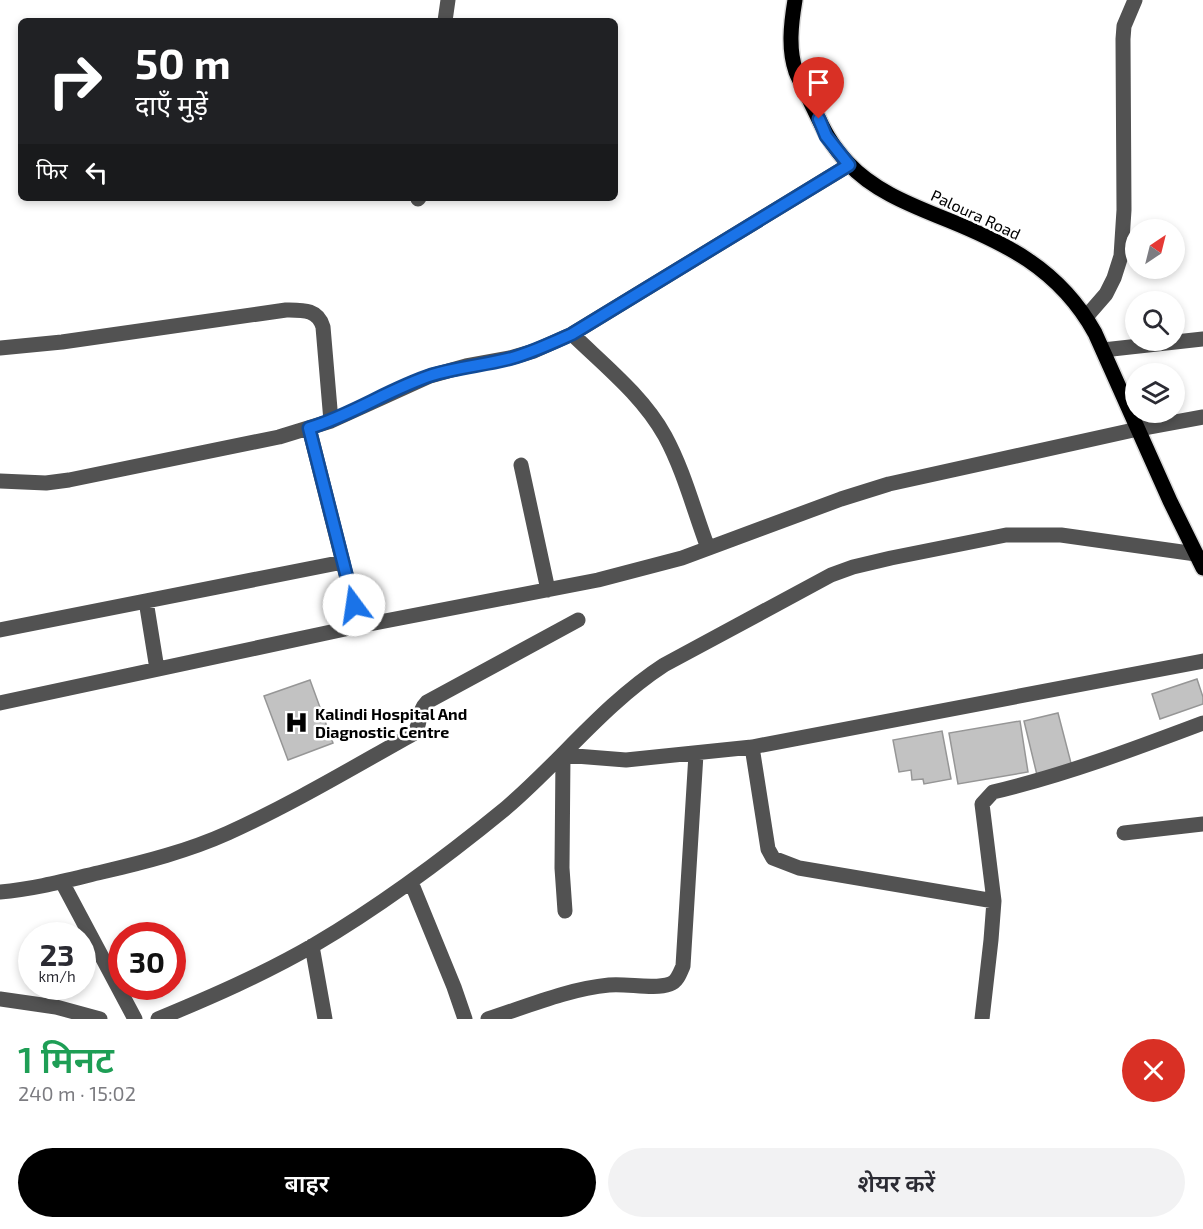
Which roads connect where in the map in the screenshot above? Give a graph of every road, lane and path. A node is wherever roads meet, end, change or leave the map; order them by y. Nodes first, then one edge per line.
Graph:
1 (448, 0) edge
2 (795, 0) edge
3 (1135, 0) edge
4 (445, 18) edge
5 (849, 165) junction
6 (1086, 317) junction
7 (572, 334) junction
8 (1203, 339) edge
9 (0, 348) edge
10 (1103, 350) junction
11 (1203, 417) edge
12 (331, 422) junction
13 (309, 428) junction
14 (1138, 429) junction
15 (520, 465) dead end
16 (0, 481) edge
17 (708, 548) junction
18 (1199, 561) edge
19 (343, 562) junction
20 (548, 590) junction
21 (146, 601) junction
22 (579, 620) dead end
23 (359, 626) junction
24 (0, 630) edge
25 (1203, 661) edge
26 (157, 669) junction
27 (0, 703) edge
28 (1203, 723) edge
29 (752, 747) junction
30 (696, 754) junction
31 (563, 755) junction
32 (1203, 824) edge
33 (1124, 833) dead end
34 (62, 882) junction
35 (411, 882) junction
36 (0, 892) edge
37 (994, 901) junction
38 (565, 911) dead end
39 (312, 946) junction
40 (0, 999) edge
41 (33, 1003) junction
42 (31, 1019) edge
43 (100, 1019) edge
44 (135, 1019) edge
45 (158, 1019) edge
46 (325, 1019) edge
47 (465, 1019) edge
48 (488, 1019) edge
49 (982, 1019) edge

1 - 4 street
2 - 5 main road, Paloura Road
3 - 6 street
5 - 6 main road, Paloura Road
5 - 7 street
6 - 10 main road, Paloura Road
7 - 12 street
7 - 17 street
8 - 10 street
9 - 12 street
10 - 14 main road, Paloura Road
11 - 14 street
12 - 13 street
13 - 16 street
13 - 19 street
14 - 17 street
14 - 18 main road, Paloura Road
15 - 20 street
17 - 20 street
18 - 31 street
19 - 21 street
19 - 23 street
20 - 23 street
21 - 24 street
21 - 26 street
22 - 34 street
23 - 26 street
25 - 29 street
26 - 27 street
28 - 37 street
29 - 30 street
29 - 37 street
30 - 31 street
30 - 48 street
31 - 35 street
31 - 38 street
32 - 33 street
34 - 36 street
34 - 44 street
35 - 39 street
35 - 47 street
37 - 49 street
39 - 45 street
39 - 46 street
40 - 41 street
41 - 42 street
41 - 43 street

